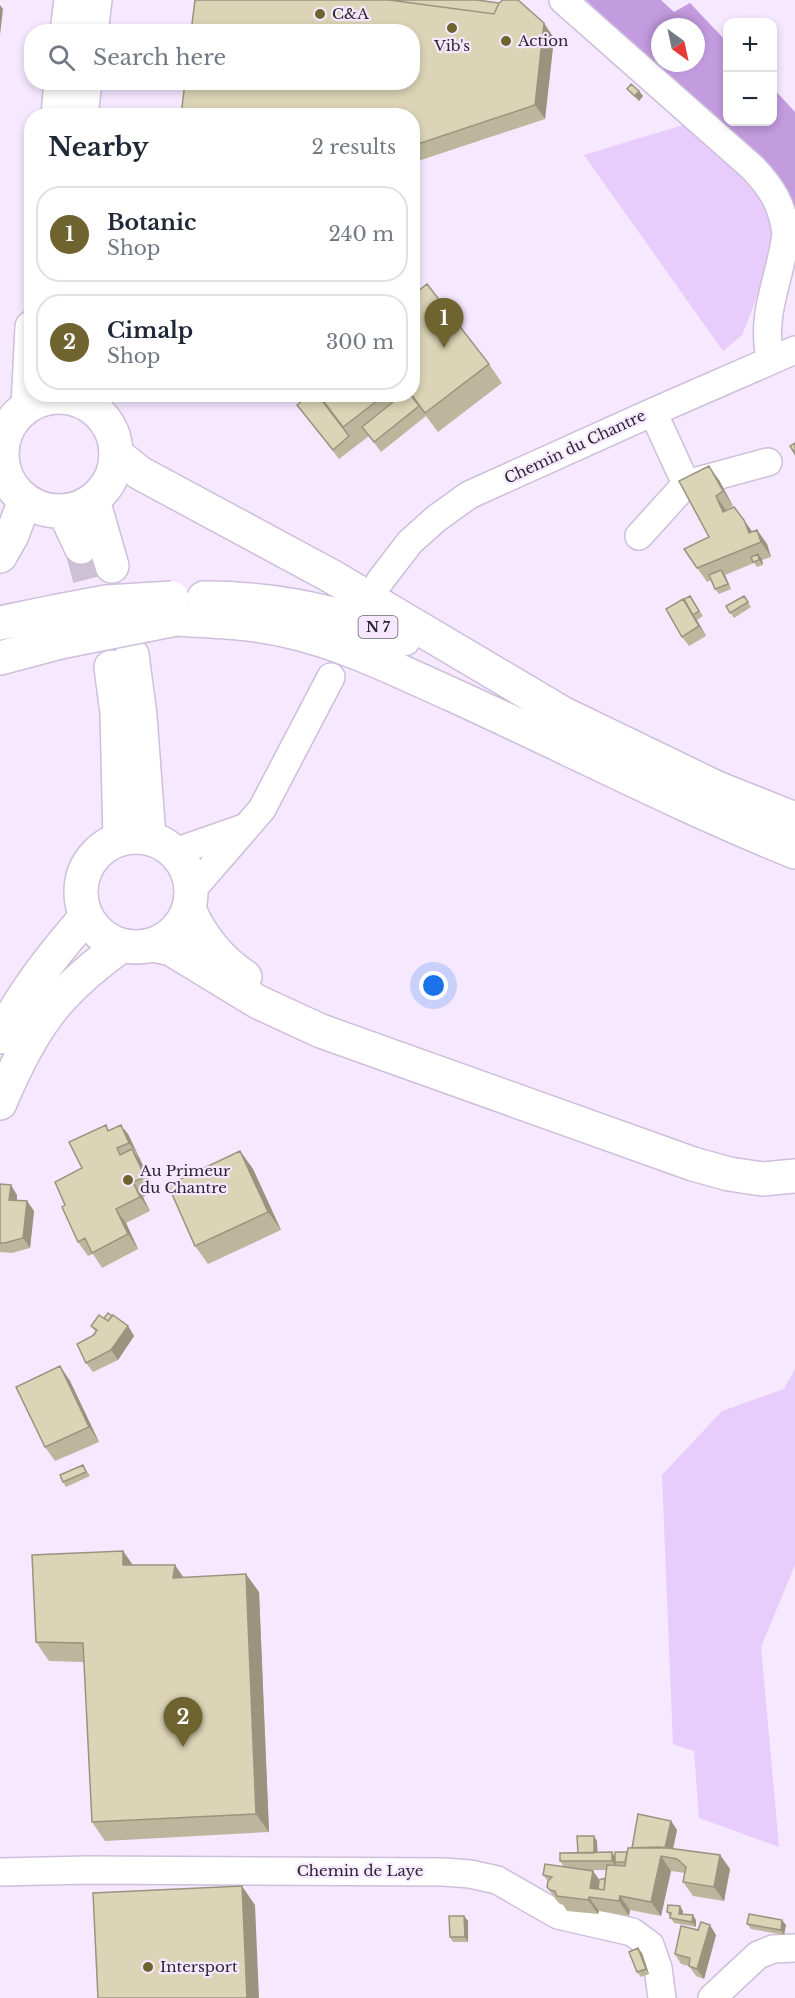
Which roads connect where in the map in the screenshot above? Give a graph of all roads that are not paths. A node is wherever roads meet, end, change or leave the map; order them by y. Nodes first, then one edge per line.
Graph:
1 (71, 0) edge
2 (94, 0) edge
3 (563, 0) edge
4 (68, 24) edge
5 (92, 24) edge
6 (60, 90) edge
7 (84, 90) edge
8 (59, 108) edge
9 (82, 108) edge
10 (783, 355) edge
11 (28, 402) edge
12 (39, 402) edge
13 (82, 402) edge
14 (28, 406) junction
15 (652, 412) junction
16 (2, 445) edge
17 (116, 454) junction
18 (768, 462) dead end
19 (686, 484) junction
20 (11, 487) edge
21 (79, 505) junction
22 (639, 536) dead end
23 (81, 547) tunnel mouth
24 (0, 556) edge
25 (112, 566) tunnel mouth
26 (380, 581) dead end
27 (172, 601) junction
28 (0, 603) edge
29 (54, 619) junction
30 (0, 623) edge
31 (0, 639) edge
32 (121, 656) tunnel mouth
33 (0, 658) edge
34 (331, 677) dead end
35 (524, 692) junction
36 (795, 819) edge
37 (732, 826) junction
38 (245, 828) junction
39 (135, 846) junction
40 (795, 852) edge
41 (795, 859) edge
42 (190, 899) junction
43 (86, 917) junction
44 (121, 945) junction
45 (153, 945) junction
46 (0, 1038) edge
47 (0, 1103) edge
48 (795, 1155) edge
49 (795, 1176) edge
50 (0, 1872) edge
51 (795, 1948) edge
52 (662, 1998) edge
53 (712, 1998) edge

1 - 4 main road
2 - 5 main road
3 - 10 street
6 - 8 main road
7 - 9 main road
10 - 15 street, Chemin du Chantre
11 - 14 main road
12 - 14 main road
13 - 17 main road
14 - 16 main road
15 - 19 street
15 - 26 street, Chemin du Chantre
16 - 20 main road
17 - 21 main road
17 - 35 main road
18 - 19 street
19 - 22 street
20 - 21 main road
20 - 24 main road
21 - 23 main road
21 - 25 main road
27 - 29 main road, N 7, bridge
27 - 35 main road, N 7
27 - 37 main road, N 7
28 - 29 main road, N 7
29 - 30 main road, N 7
29 - 31 main road, N 7
29 - 33 main road, N 7
32 - 39 main road
34 - 38 street
35 - 36 main road, N 7
37 - 40 main road, N 7
37 - 41 main road
38 - 39 street
38 - 42 street
39 - 42 main road
39 - 43 main road
42 - 45 main road
42 - 48 main road
43 - 44 main road
43 - 46 main road
44 - 45 main road
44 - 47 main road
45 - 49 main road
50 - 52 street, Chemin de Laye
51 - 53 street

